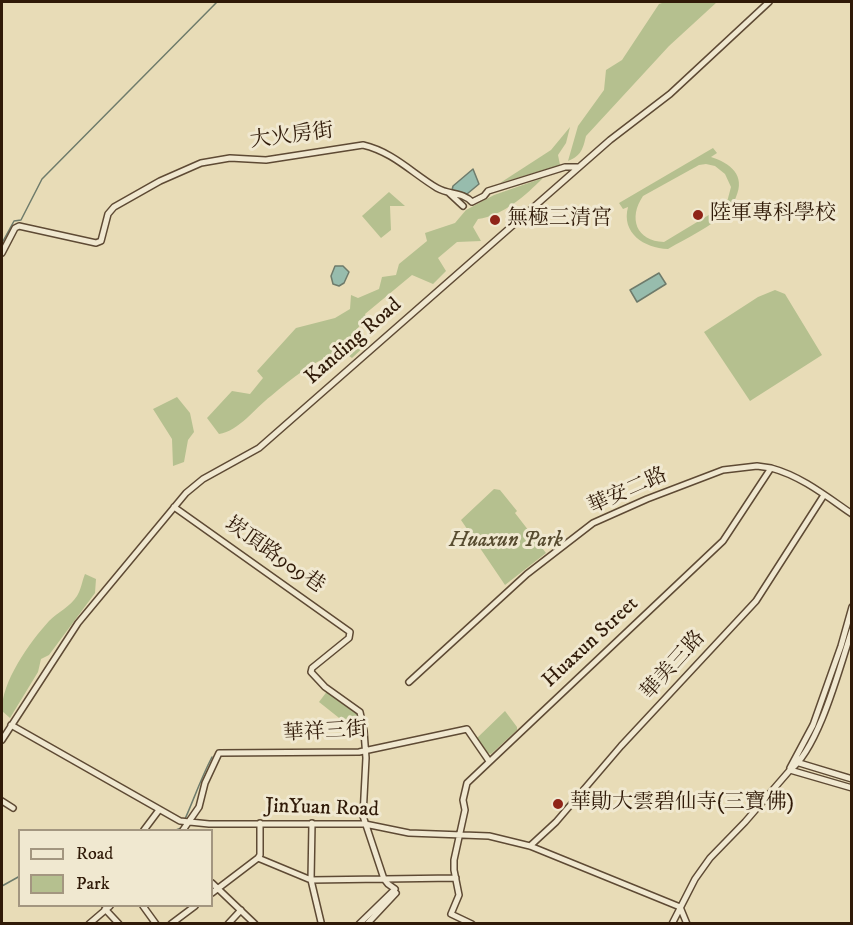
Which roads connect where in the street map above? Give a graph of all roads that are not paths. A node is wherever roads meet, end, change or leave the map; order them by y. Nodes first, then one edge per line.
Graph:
1 (769, 2) edge
2 (579, 167) junction
3 (448, 192) junction
4 (463, 206) dead end
5 (2, 253) edge
6 (771, 468) junction
7 (824, 495) junction
8 (174, 507) junction
9 (852, 514) edge
10 (852, 607) edge
11 (852, 630) edge
12 (843, 647) junction
13 (409, 682) dead end
14 (11, 725) junction
15 (2, 740) edge
16 (364, 751) junction
17 (489, 760) junction
18 (796, 762) junction
19 (790, 770) junction
20 (852, 779) edge
21 (852, 788) edge
22 (2, 801) edge
23 (13, 808) dead end
24 (159, 810) junction
25 (190, 823) junction
26 (260, 823) junction
27 (312, 823) junction
28 (365, 824) junction
29 (145, 829) edge
30 (185, 829) edge
31 (461, 835) junction
32 (530, 846) junction
33 (258, 858) junction
34 (456, 878) junction
35 (384, 879) junction
36 (311, 880) junction
37 (213, 883) edge
38 (218, 887) junction
39 (395, 889) junction
40 (213, 892) edge
41 (108, 907) edge
42 (144, 907) edge
43 (194, 907) edge
44 (680, 907) junction
45 (241, 910) junction
46 (321, 922) edge
47 (89, 924) edge
48 (120, 924) edge
49 (156, 924) edge
50 (171, 924) edge
51 (228, 924) edge
52 (255, 924) edge
53 (359, 924) edge
54 (367, 924) edge
55 (472, 924) edge
56 (672, 924) edge
57 (687, 924) edge

1 - 2 street, Kanding Road
2 - 3 street, 大火房街
2 - 8 street, Kanding Road
3 - 4 street
3 - 5 street, 大火房街
6 - 7 street
6 - 13 street, 華安二路
6 - 17 street, Huaxun Street
7 - 9 street
7 - 32 street, 華美三路
8 - 14 street, Kanding Road
8 - 16 street, 崁頂路909巷
10 - 12 street
11 - 12 street
12 - 18 street
14 - 15 street, Kanding Road
14 - 24 street, JinYuan Road
16 - 17 street, 華祥三街
16 - 25 street, 華祥三街
16 - 28 street
17 - 31 street, Huaxun Street
18 - 19 street
18 - 20 street
19 - 21 street
19 - 44 street
22 - 23 street
24 - 25 street, JinYuan Road
24 - 29 street
25 - 26 street, JinYuan Road
25 - 30 street
26 - 27 street, JinYuan Road
26 - 33 street
27 - 28 street, JinYuan Road
27 - 36 street
28 - 31 street, JinYuan Road
28 - 35 street
31 - 32 street, JinYuan Road
31 - 34 street, Huaxun Street
32 - 44 street, JinYuan Road
33 - 36 street
33 - 38 street
34 - 35 street
34 - 55 street, Huaxun Street
35 - 36 street
35 - 39 street
36 - 46 street
37 - 38 street
38 - 40 street
38 - 45 street
39 - 53 street
39 - 54 street
41 - 47 street
41 - 48 street
42 - 49 street
43 - 50 street
44 - 56 street
44 - 57 street
45 - 51 street
45 - 52 street

